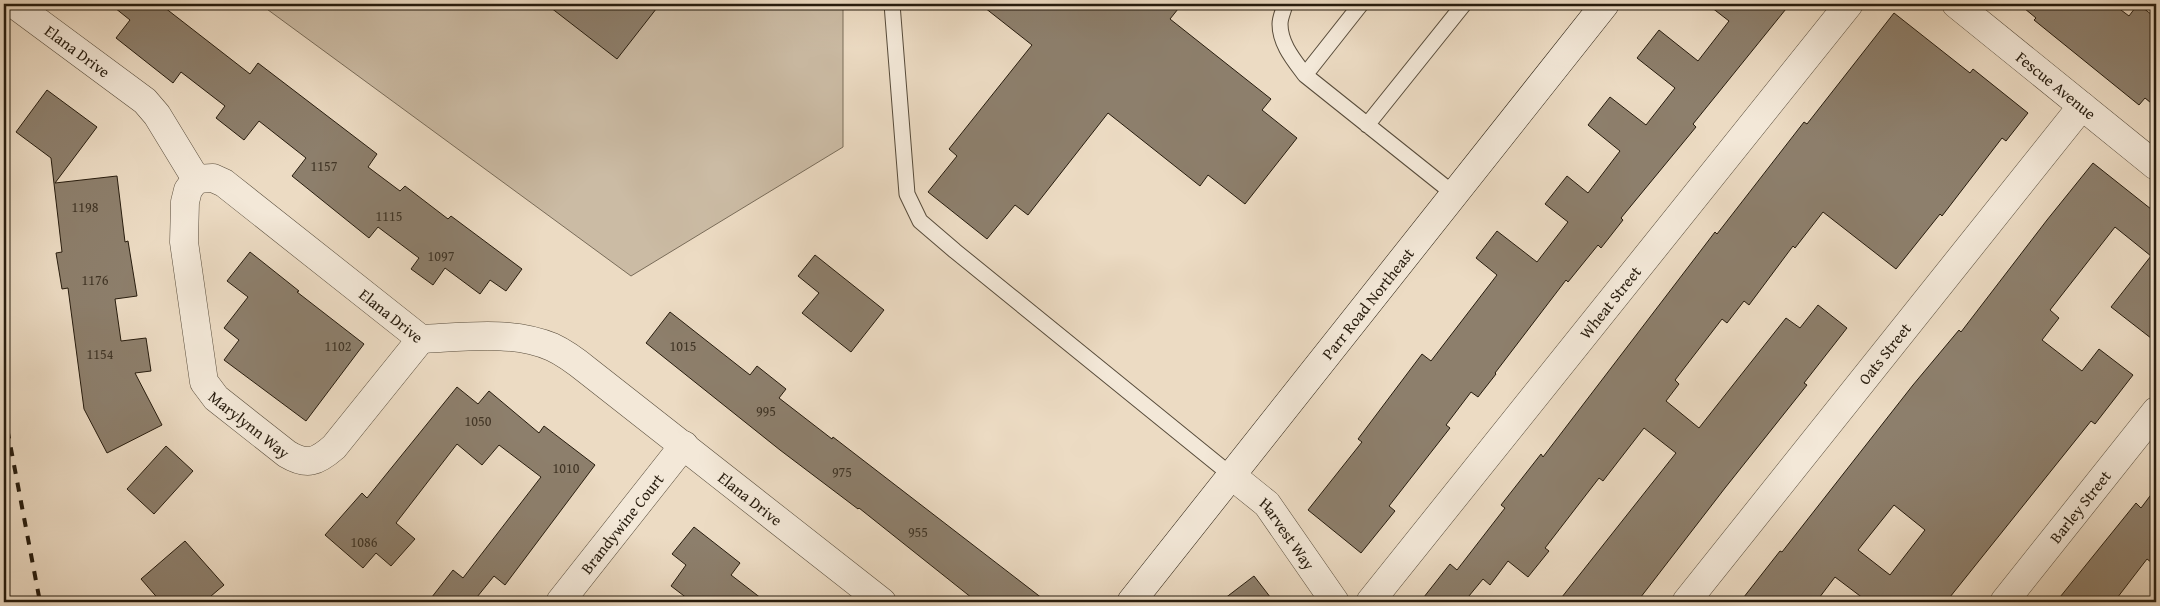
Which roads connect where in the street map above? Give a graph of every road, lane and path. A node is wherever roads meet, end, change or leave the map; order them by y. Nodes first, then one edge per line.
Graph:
1 (14, 4) edge
2 (892, 4) edge
3 (1285, 4) edge
4 (1361, 4) edge
5 (1605, 4) edge
6 (1849, 4) edge
7 (1956, 4) edge
8 (1462, 5) edge
9 (1305, 75) junction
10 (2082, 106) junction
11 (1367, 125) junction
12 (2156, 166) edge
13 (196, 179) junction
14 (1454, 194) junction
15 (421, 339) junction
16 (2156, 411) edge
17 (684, 445) junction
18 (1232, 475) junction
19 (560, 602) edge
20 (882, 602) edge
21 (1131, 602) edge
22 (1335, 602) edge
23 (1370, 602) edge
24 (1686, 602) edge
25 (2004, 602) edge

1 - 13 street, Elana Drive
2 - 18 lane
3 - 9 lane
4 - 9 lane
5 - 14 street, Parr Road Northeast
6 - 23 street, Wheat Street
7 - 10 street, Fescue Avenue
8 - 11 lane
9 - 11 lane
10 - 12 street, Fescue Avenue
10 - 24 street, Oats Street
11 - 14 lane
13 - 15 street, Elana Drive
13 - 15 street, Marylynn Way
14 - 18 street, Parr Road Northeast
15 - 17 street, Elana Drive
16 - 25 street, Barley Street
17 - 19 street, Brandywine Court
17 - 20 street, Elana Drive
18 - 21 street, Parr Road Northeast
18 - 22 street, Harvest Way

